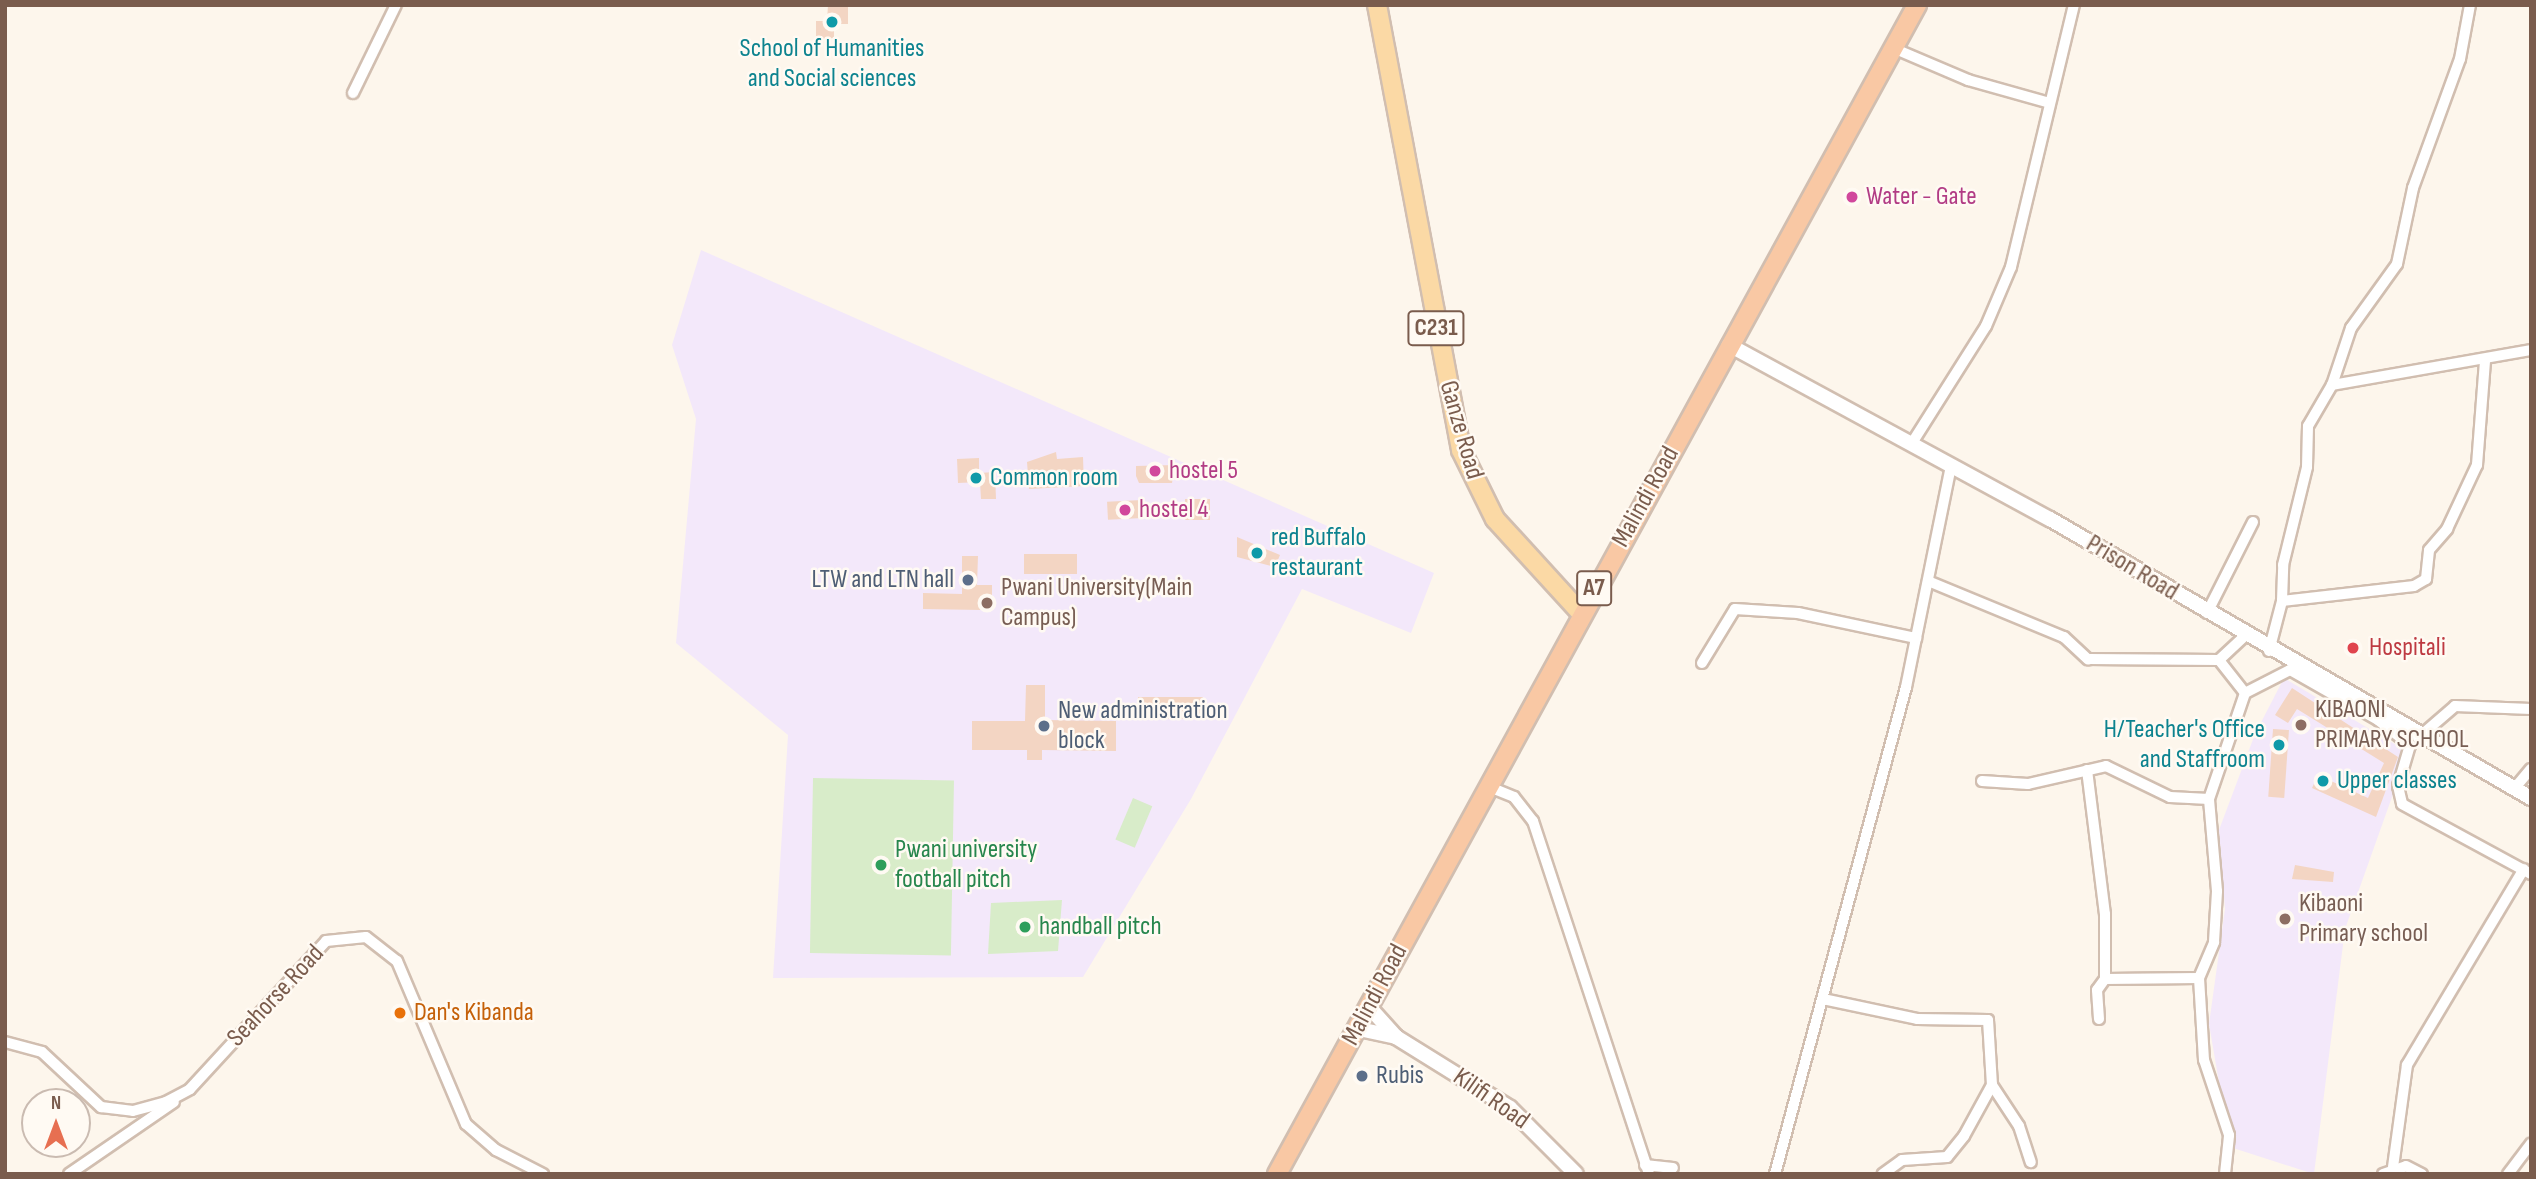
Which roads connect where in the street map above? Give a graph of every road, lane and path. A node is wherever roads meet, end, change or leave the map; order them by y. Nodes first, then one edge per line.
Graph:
1 (396, 5) edge
2 (1377, 5) edge
3 (1917, 5) edge
4 (2074, 5) edge
5 (2470, 5) edge
6 (1893, 48) junction
7 (353, 93) dead end
8 (2050, 103) junction
9 (1729, 345) junction
10 (2531, 350) edge
11 (2485, 360) junction
12 (2332, 385) junction
13 (1912, 443) junction
14 (1951, 465) junction
15 (2253, 522) dead end
16 (1928, 581) junction
17 (2282, 601) junction
18 (1580, 612) junction
19 (2207, 613) junction
20 (2245, 636) junction
21 (1916, 638) junction
22 (2269, 650) junction
23 (2220, 660) junction
24 (1702, 663) dead end
25 (2245, 693) junction
26 (2531, 709) edge
27 (2418, 738) junction
28 (2531, 768) edge
29 (2087, 770) junction
30 (1982, 781) dead end
31 (1487, 786) junction
32 (2514, 789) junction
33 (2531, 798) edge
34 (2209, 799) junction
35 (2527, 872) edge
36 (2199, 978) junction
37 (2105, 979) junction
38 (1823, 999) junction
39 (1370, 1008) junction
40 (2098, 1019) dead end
41 (1359, 1028) junction
42 (1396, 1037) junction
43 (5, 1042) edge
44 (1992, 1085) junction
45 (190, 1089) junction
46 (2531, 1144) edge
47 (2031, 1162) dead end
48 (2393, 1167) junction
49 (1673, 1168) dead end
50 (1647, 1169) edge
51 (69, 1174) edge
52 (543, 1174) edge
53 (1276, 1174) edge
54 (1576, 1174) edge
55 (1775, 1174) edge
56 (1883, 1174) edge
57 (2225, 1174) edge
58 (2383, 1174) edge
59 (2422, 1174) edge
60 (2508, 1174) edge

1 - 7 street
2 - 18 main road, Ganze Road / C231
3 - 6 highway, Malindi Road / A7
4 - 8 street
5 - 12 street
6 - 8 street
6 - 9 highway, Malindi Road / A7
8 - 13 street
9 - 13 street, Prison Road
9 - 18 highway, Malindi Road / A7
10 - 11 street
11 - 12 street
11 - 17 street
12 - 17 street
13 - 14 street, Prison Road
14 - 16 street
14 - 19 street, Prison Road
15 - 19 street
16 - 21 street
16 - 23 street
17 - 22 street
18 - 31 highway, Malindi Road / A7
19 - 20 street, Prison Road
20 - 22 street, Prison Road
20 - 23 street
21 - 24 street
21 - 38 street
22 - 27 street, Prison Road
23 - 25 street
25 - 34 street
25 - 35 street
26 - 27 street
27 - 32 street, Prison Road
28 - 32 street
29 - 30 street
29 - 34 street
29 - 37 street
31 - 39 highway, Malindi Road / A7
31 - 50 street
32 - 33 street, Prison Road
34 - 36 street
35 - 48 street
36 - 37 street
36 - 57 street
37 - 40 street
38 - 44 street
38 - 55 street
39 - 41 highway, Malindi Road / A7
39 - 42 street, Kilifi Road
41 - 42 street, Kilifi Road
41 - 53 highway, Malindi Road / A7
42 - 54 street, Kilifi Road
43 - 45 street
44 - 47 street
44 - 56 street
45 - 51 street, Seahorse Road
45 - 52 street, Seahorse Road
46 - 60 street
48 - 58 street
48 - 59 street
49 - 50 street

